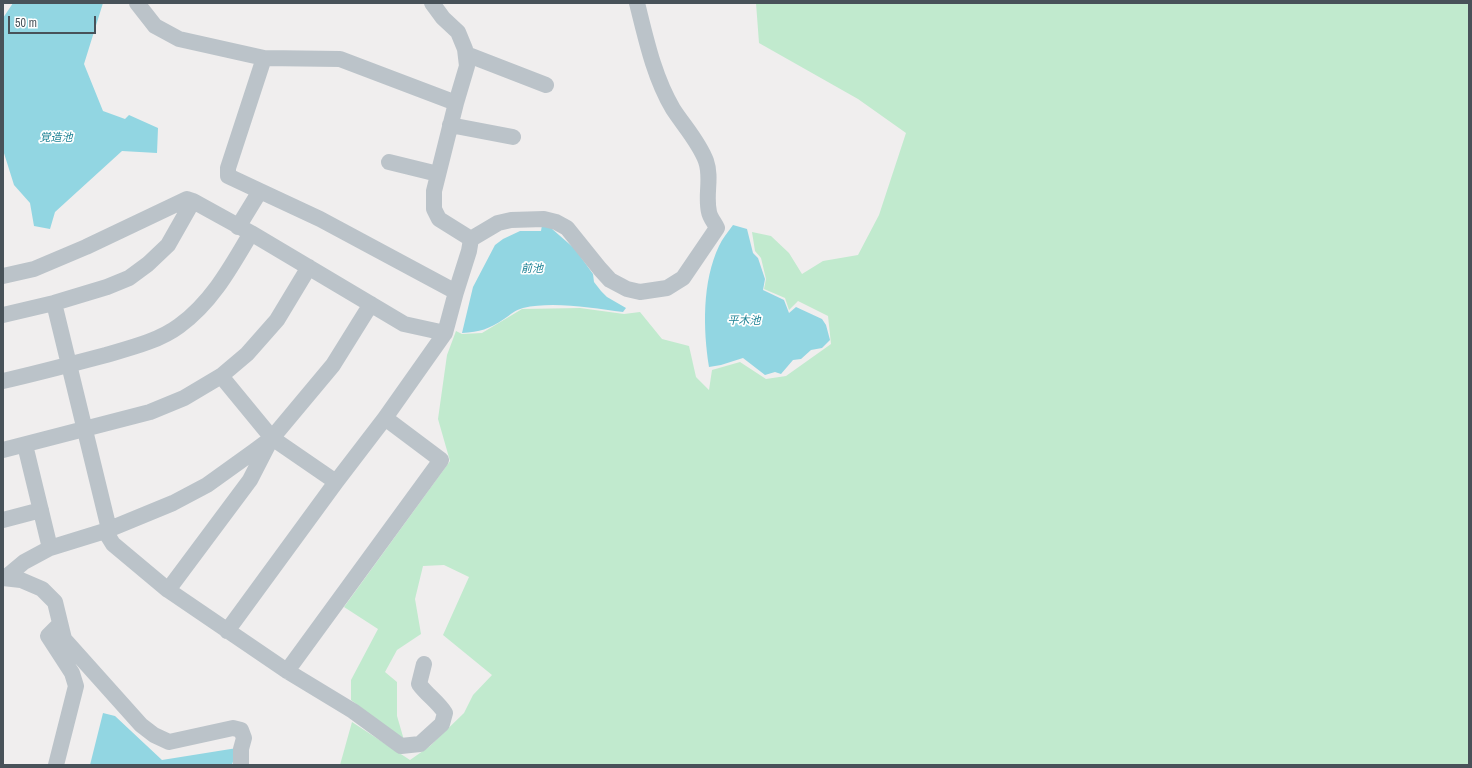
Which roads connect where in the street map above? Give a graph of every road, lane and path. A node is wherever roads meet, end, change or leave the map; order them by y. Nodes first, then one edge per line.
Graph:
1 (137, 3) edge
2 (432, 3) edge
3 (637, 3) edge
4 (466, 54) junction
5 (264, 58) junction
6 (546, 85) dead end
7 (456, 103) junction
8 (450, 124) junction
9 (513, 137) dead end
10 (389, 162) dead end
11 (438, 174) junction
12 (260, 191) junction
13 (193, 201) junction
14 (244, 230) junction
15 (471, 239) junction
16 (309, 267) junction
17 (3, 276) edge
18 (456, 292) junction
19 (54, 303) junction
20 (371, 304) junction
21 (3, 315) edge
22 (445, 333) junction
23 (69, 365) junction
24 (221, 376) junction
25 (3, 381) edge
26 (386, 418) junction
27 (84, 429) junction
28 (272, 438) junction
29 (24, 445) junction
30 (3, 450) edge
31 (336, 482) junction
32 (41, 510) junction
33 (3, 520) edge
34 (107, 530) junction
35 (50, 548) junction
36 (4, 578) edge
37 (168, 590) junction
38 (60, 624) junction
39 (227, 631) junction
40 (424, 664) dead end
41 (287, 671) junction
42 (56, 765) edge
43 (241, 765) edge

1 - 5 street
2 - 4 street
3 - 15 street
4 - 6 street
4 - 7 street
5 - 7 street
5 - 12 street
7 - 8 street
8 - 9 street
8 - 11 street
10 - 11 street
11 - 15 street
12 - 14 street
12 - 18 street
13 - 14 street
13 - 17 street
13 - 19 street
14 - 16 street
14 - 23 street
15 - 18 street
16 - 20 street
16 - 24 street
18 - 22 street
19 - 21 street
19 - 23 street
20 - 22 street
20 - 28 street
22 - 26 street
23 - 25 street
23 - 27 street
24 - 27 street
24 - 28 street
26 - 31 street
26 - 41 street
27 - 29 street
27 - 34 street
28 - 31 street
28 - 34 street
28 - 37 street
29 - 30 street
29 - 32 street
31 - 39 street
32 - 33 street
32 - 35 street
34 - 35 street
34 - 37 street
35 - 36 street
36 - 38 street
37 - 39 street
38 - 42 street
38 - 43 street
39 - 41 street
40 - 41 street

